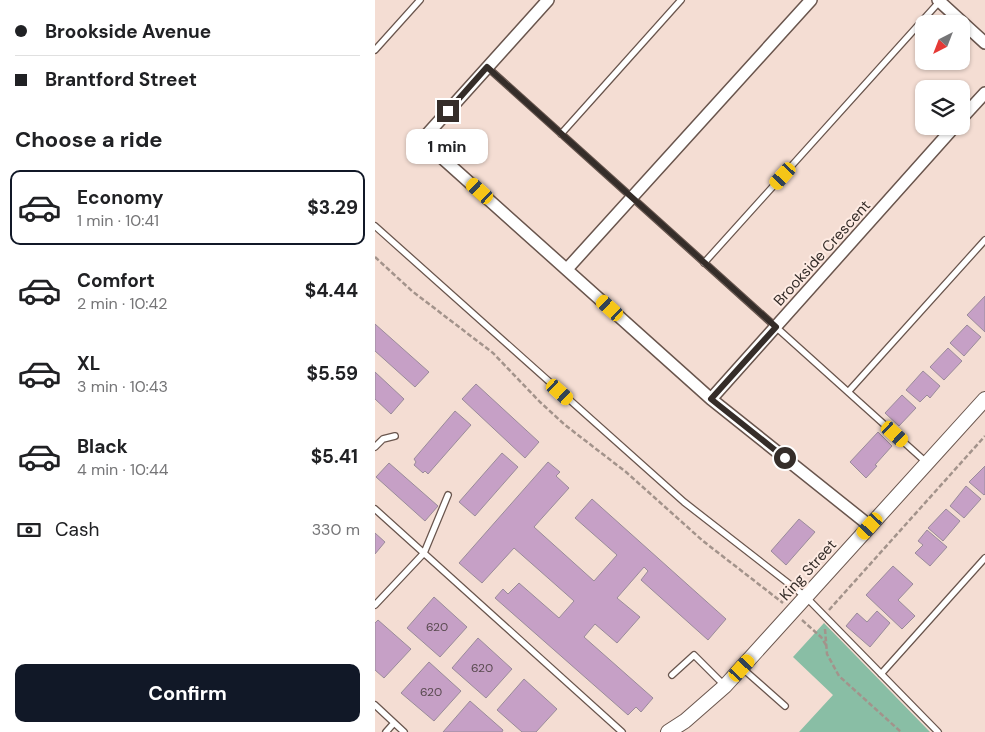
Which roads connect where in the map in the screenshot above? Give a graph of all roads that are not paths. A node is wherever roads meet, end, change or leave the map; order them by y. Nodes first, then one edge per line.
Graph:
1 (420, 0) edge
2 (548, 0) edge
3 (681, 0) edge
4 (811, 0) edge
5 (939, 1) edge
6 (985, 42) edge
7 (375, 50) edge
8 (487, 67) junction
9 (985, 93) edge
10 (970, 109) edge
11 (561, 134) junction
12 (947, 135) edge
13 (632, 198) junction
14 (375, 226) edge
15 (985, 240) edge
16 (704, 263) junction
17 (567, 269) junction
18 (776, 327) junction
19 (848, 392) junction
20 (711, 399) junction
21 (985, 399) edge
22 (395, 436) dead end
23 (375, 447) edge
24 (927, 463) junction
25 (448, 495) dead end
26 (375, 509) edge
27 (870, 526) junction
28 (424, 553) junction
29 (985, 558) edge
30 (806, 597) junction
31 (375, 605) edge
32 (742, 668) junction
33 (881, 674) junction
34 (672, 675) dead end
35 (725, 686) junction
36 (375, 705) edge
37 (785, 706) dead end
38 (394, 723) junction
39 (386, 732) edge
40 (404, 732) edge
41 (622, 732) edge
42 (668, 732) edge
43 (938, 732) edge

1 - 7 lane
2 - 8 street
3 - 11 lane
4 - 13 street
5 - 6 street
5 - 16 lane
8 - 11 lane
8 - 17 street
9 - 10 street
11 - 13 lane
12 - 18 street, Brookside Crescent
13 - 16 lane
13 - 17 street
14 - 30 lane
15 - 19 lane
16 - 18 lane
17 - 20 street
18 - 19 lane
18 - 20 street, Brookside Crescent
19 - 24 lane
20 - 27 street
21 - 24 street, King Street
22 - 23 lane
24 - 27 street, King Street
25 - 28 lane
26 - 28 lane
27 - 30 street, King Street
28 - 31 lane
28 - 41 lane
29 - 33 lane
30 - 32 street, King Street
30 - 33 lane
32 - 35 street, King Street
32 - 37 lane
33 - 43 lane
34 - 35 lane
35 - 42 street, King Street
36 - 38 lane
38 - 39 lane
38 - 40 lane

